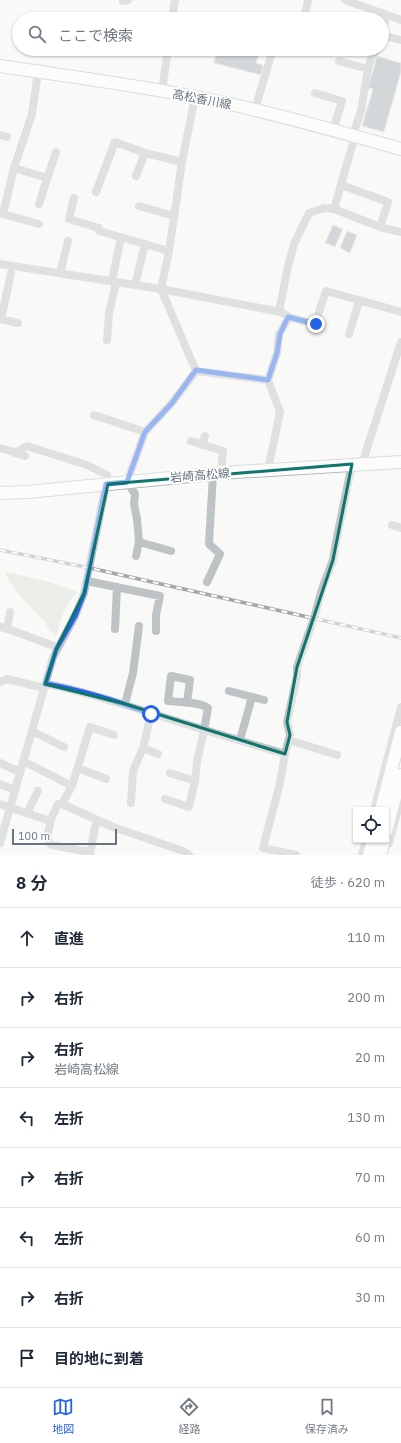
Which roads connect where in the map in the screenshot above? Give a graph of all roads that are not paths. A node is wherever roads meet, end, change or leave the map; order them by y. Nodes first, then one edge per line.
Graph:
1 (123, 0) edge
2 (128, 0) edge
3 (175, 0) edge
4 (308, 0) edge
5 (345, 0) edge
6 (173, 12) edge
7 (305, 12) edge
8 (379, 12) edge
9 (389, 16) edge
10 (401, 20) edge
11 (389, 36) edge
12 (400, 40) dead end
13 (167, 56) edge
14 (271, 56) edge
15 (372, 56) edge
16 (339, 61) dead end
17 (0, 66) edge
18 (368, 69) junction
19 (38, 72) junction
20 (162, 91) junction
21 (315, 93) dead end
22 (195, 97) junction
23 (255, 110) junction
24 (333, 130) junction
25 (355, 136) junction
26 (401, 149) edge
27 (56, 152) dead end
28 (145, 152) junction
29 (182, 162) junction
30 (14, 168) junction
31 (136, 176) dead end
32 (47, 178) junction
33 (341, 185) junction
34 (96, 192) dead end
35 (74, 198) dead end
36 (40, 204) dead end
37 (139, 206) dead end
38 (334, 209) junction
39 (1, 213) edge
40 (174, 216) junction
41 (39, 224) dead end
42 (380, 227) junction
43 (401, 232) edge
44 (121, 237) junction
45 (68, 241) dead end
46 (145, 244) junction
47 (169, 251) junction
48 (0, 264) edge
49 (11, 273) dead end
50 (60, 273) junction
51 (114, 281) junction
52 (135, 285) junction
53 (161, 289) junction
54 (359, 301) junction
55 (279, 312) junction
56 (401, 312) edge
57 (288, 317) junction
58 (1, 319) edge
59 (18, 323) dead end
60 (349, 334) dead end
61 (107, 340) dead end
62 (401, 342) edge
63 (196, 370) junction
64 (268, 380) junction
65 (94, 415) dead end
66 (145, 432) junction
67 (205, 436) dead end
68 (191, 441) dead end
69 (202, 445) junction
70 (0, 448) edge
71 (15, 452) junction
72 (25, 456) dead end
73 (401, 462) edge
74 (357, 464) junction
75 (268, 470) junction
76 (217, 473) junction
77 (127, 482) junction
78 (107, 484) junction
79 (0, 493) edge
80 (392, 526) dead end
81 (401, 528) edge
82 (139, 542) junction
83 (171, 551) dead end
84 (136, 556) dead end
85 (87, 581) junction
86 (207, 582) dead end
87 (117, 587) junction
88 (10, 612) dead end
89 (139, 626) dead end
90 (4, 628) edge
91 (115, 629) dead end
92 (156, 631) dead end
93 (57, 647) junction
94 (0, 682) edge
95 (44, 686) junction
96 (229, 691) dead end
97 (252, 697) junction
98 (264, 700) dead end
99 (187, 703) dead end
100 (125, 704) junction
101 (401, 707) edge
102 (151, 714) junction
103 (204, 730) junction
104 (32, 731) junction
105 (401, 732) edge
106 (114, 735) dead end
107 (240, 740) junction
108 (289, 740) junction
109 (64, 747) dead end
110 (143, 748) junction
111 (158, 754) dead end
112 (285, 754) junction
113 (336, 755) dead end
114 (23, 761) junction
115 (0, 763) edge
116 (78, 768) junction
117 (20, 772) junction
118 (170, 773) dead end
119 (401, 775) edge
120 (106, 779) dead end
121 (195, 781) junction
122 (0, 784) edge
123 (72, 786) junction
124 (15, 790) junction
125 (38, 791) dead end
126 (401, 798) edge
127 (165, 799) dead end
128 (131, 802) dead end
129 (0, 804) edge
130 (62, 804) junction
131 (375, 807) edge
132 (381, 807) edge
133 (10, 808) junction
134 (27, 813) junction
135 (51, 819) junction
136 (98, 821) junction
137 (389, 821) edge
138 (0, 843) edge
139 (365, 843) edge
140 (380, 845) edge
141 (263, 851) edge
142 (90, 853) edge
143 (189, 855) edge
144 (296, 855) edge
145 (362, 855) edge
146 (369, 855) edge

1 - 2 street
3 - 6 street
4 - 7 street
5 - 8 street
9 - 10 street
11 - 12 street
13 - 20 street
14 - 23 street
15 - 18 street
16 - 18 street
17 - 19 main road, 高松香川線
18 - 25 street
19 - 20 main road, 高松香川線
19 - 30 street
20 - 22 main road, 高松香川線
21 - 24 street
22 - 23 main road, 高松香川線
22 - 29 street
23 - 24 main road, 高松香川線
24 - 25 main road, 高松香川線
25 - 26 main road, 高松香川線
25 - 33 street
27 - 32 street
28 - 29 street
28 - 31 street
28 - 34 street
29 - 40 street
30 - 32 street
30 - 39 street
32 - 36 street
33 - 38 street
33 - 42 street
35 - 44 street
37 - 40 street
38 - 42 street
38 - 55 street
39 - 41 street
40 - 47 street
42 - 43 street
44 - 46 street
44 - 51 street
45 - 50 street
46 - 47 street
46 - 52 street
47 - 53 street
48 - 50 street
49 - 58 street
50 - 51 street
51 - 52 street
51 - 61 street
52 - 53 street
53 - 55 street
53 - 63 street
54 - 56 street
54 - 57 street
54 - 60 street
55 - 57 street
57 - 64 street
58 - 59 street
62 - 74 street
63 - 64 street
63 - 66 street
64 - 75 street
65 - 66 street
66 - 77 street
67 - 69 street
68 - 69 street
69 - 76 street
70 - 71 street
71 - 72 street
71 - 78 street
73 - 74 main road, 岩崎高松線
74 - 75 main road, 岩崎高松線
74 - 108 street
75 - 76 main road, 岩崎高松線
76 - 77 main road, 岩崎高松線
76 - 86 street
77 - 78 main road, 岩崎高松線
77 - 82 street
78 - 79 main road, 岩崎高松線
78 - 85 street
80 - 81 street
82 - 83 street
82 - 84 street
85 - 87 street
85 - 93 street
87 - 91 street
87 - 92 street
88 - 90 street
89 - 100 street
90 - 93 street
93 - 95 street
94 - 95 street
95 - 100 street
95 - 104 street
96 - 97 street
97 - 98 street
97 - 107 street
99 - 103 street
100 - 102 street
101 - 131 street
102 - 103 street
102 - 110 street
103 - 107 street
103 - 121 street
104 - 109 street
104 - 114 street
105 - 132 main road
106 - 116 street
107 - 112 street
108 - 112 street
108 - 113 street
110 - 111 street
110 - 128 street
112 - 141 street
114 - 117 street
114 - 123 street
115 - 117 street
116 - 120 street
116 - 123 street
117 - 124 street
118 - 121 street
119 - 137 main road
121 - 127 street
122 - 124 street
123 - 130 street
124 - 133 street
125 - 134 street
126 - 140 street
129 - 133 street
130 - 135 street
130 - 136 street
133 - 134 street
133 - 138 street
134 - 135 street
135 - 142 street
136 - 142 street
136 - 143 street
139 - 145 street
140 - 146 main road
141 - 144 street

